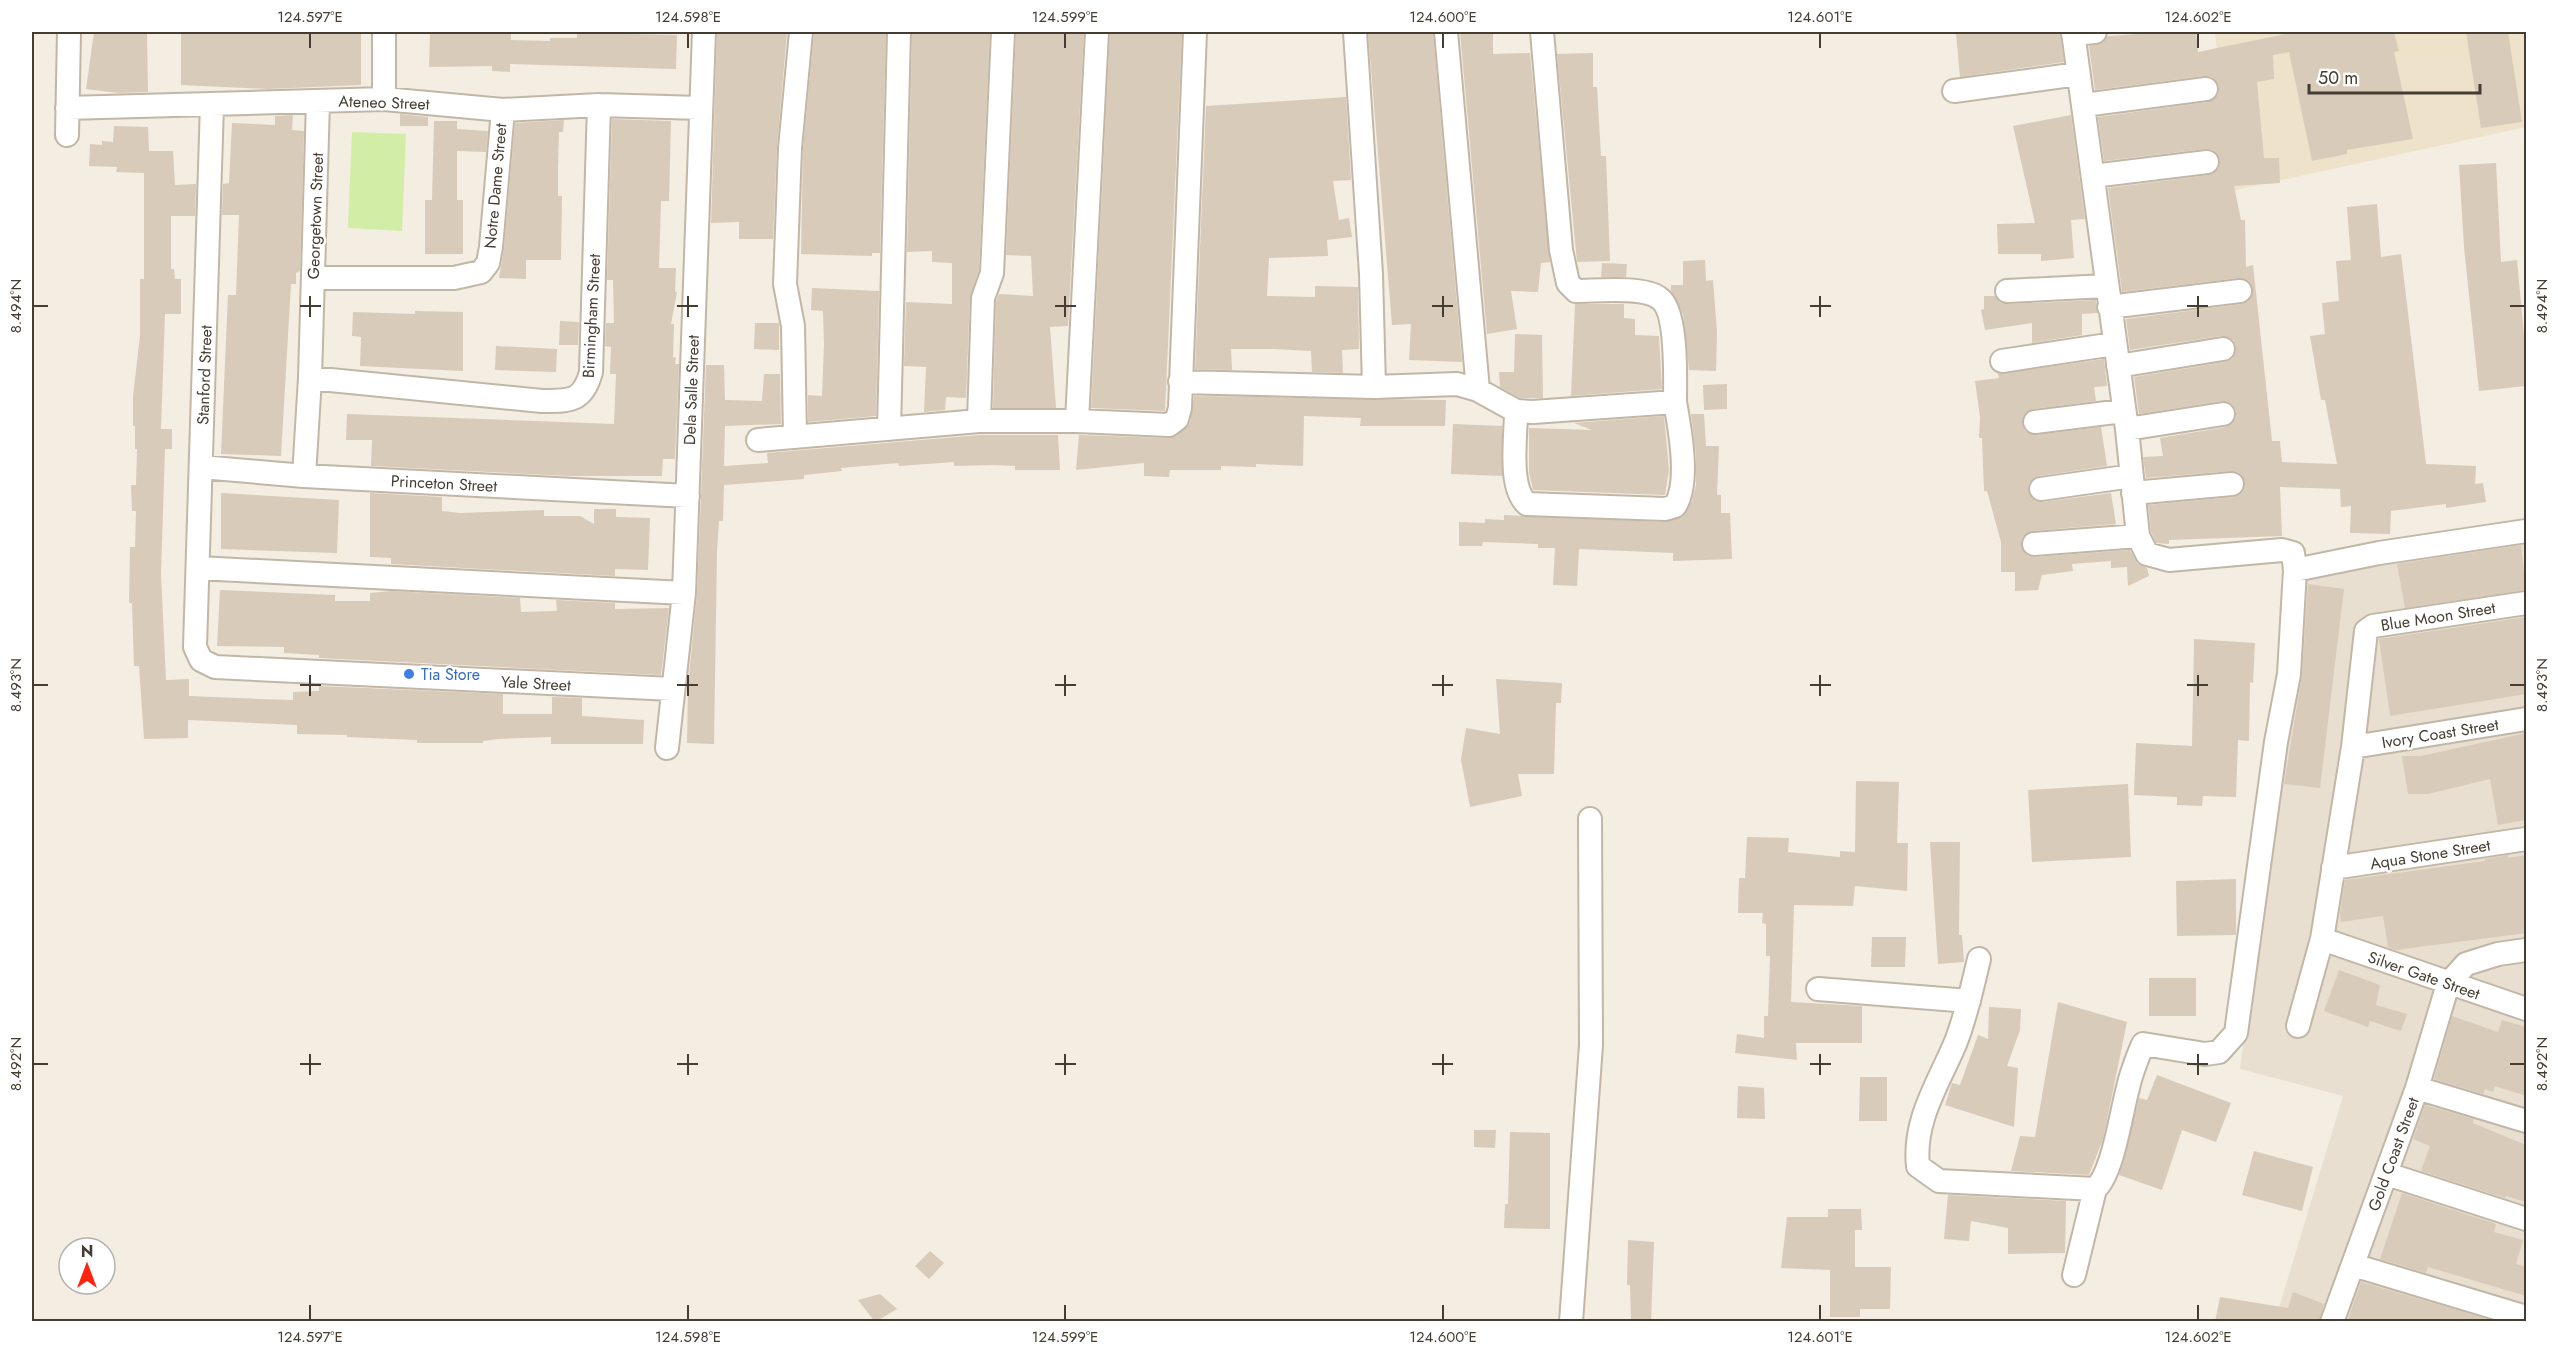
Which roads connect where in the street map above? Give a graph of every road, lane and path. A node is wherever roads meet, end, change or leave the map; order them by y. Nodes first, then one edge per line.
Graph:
1 (69, 32) edge
2 (384, 32) edge
3 (704, 32) edge
4 (801, 32) edge
5 (899, 32) edge
6 (1003, 32) edge
7 (1097, 32) edge
8 (1195, 32) edge
9 (1354, 32) edge
10 (1446, 32) edge
11 (1542, 32) edge
12 (2080, 32) edge
13 (2078, 74) junction
14 (2206, 89) dead end
15 (1954, 91) dead end
16 (384, 99) junction
17 (318, 100) junction
18 (212, 104) junction
19 (598, 105) junction
20 (2084, 105) junction
21 (67, 108) junction
22 (700, 108) junction
23 (503, 110) junction
24 (67, 135) dead end
25 (2207, 162) dead end
26 (2093, 176) junction
27 (313, 278) junction
28 (2007, 291) dead end
29 (2240, 291) dead end
30 (2108, 296) junction
31 (2114, 344) junction
32 (2223, 349) dead end
33 (2002, 361) dead end
34 (2118, 366) junction
35 (310, 378) junction
36 (1180, 382) junction
37 (1374, 387) junction
38 (1478, 390) junction
39 (1674, 402) junction
40 (1516, 411) junction
41 (2223, 414) dead end
42 (2125, 420) junction
43 (980, 421) junction
44 (1077, 421) junction
45 (2035, 422) dead end
46 (888, 429) junction
47 (795, 437) junction
48 (758, 440) dead end
49 (201, 467) junction
50 (304, 476) junction
51 (2232, 483) dead end
52 (2132, 484) junction
53 (2041, 489) dead end
54 (688, 496) junction
55 (2526, 531) edge
56 (2138, 536) junction
57 (2034, 544) dead end
58 (198, 568) junction
59 (2295, 570) junction
60 (684, 593) junction
61 (2526, 603) edge
62 (195, 646) joint
63 (672, 689) junction
64 (2526, 719) edge
65 (2353, 747) junction
66 (667, 748) dead end
67 (1590, 819) dead end
68 (2526, 839) edge
69 (2333, 868) junction
70 (2322, 939) junction
71 (2526, 950) edge
72 (1979, 959) dead end
73 (2448, 984) junction
74 (1818, 989) dead end
75 (1969, 1001) junction
76 (2526, 1010) edge
77 (2298, 1026) dead end
78 (2417, 1088) junction
79 (2526, 1121) edge
80 (2386, 1174) junction
81 (2095, 1189) junction
82 (2526, 1219) edge
83 (2353, 1265) junction
84 (2074, 1275) dead end
85 (2526, 1317) edge
86 (1571, 1322) edge
87 (2332, 1322) edge

1 - 21 street
2 - 16 street
3 - 22 street, Dela Salle Street
4 - 47 street
5 - 46 street
6 - 43 street
7 - 44 street
8 - 36 street
9 - 37 street
10 - 38 street
11 - 39 street
12 - 13 street
13 - 15 street
13 - 20 street
14 - 20 street
16 - 17 street, Ateneo Street
16 - 23 street, Ateneo Street
17 - 18 street, Ateneo Street
17 - 27 street, Georgetown Street
18 - 21 street, Ateneo Street
18 - 49 street, Stanford Street
19 - 22 street, Ateneo Street
19 - 23 street, Ateneo Street
19 - 35 street, Birmingham Street
20 - 26 street
21 - 24 street
22 - 54 street, Dela Salle Street
23 - 27 street, Notre Dame Street
25 - 26 street
26 - 30 street
27 - 35 street, Georgetown Street
28 - 30 street
29 - 30 street
30 - 31 street
31 - 33 street
31 - 34 street
32 - 34 street
34 - 42 street
35 - 50 street, Georgetown Street
36 - 37 street
36 - 44 street
37 - 38 street
38 - 40 street
39 - 40 street
39 - 40 street
41 - 42 street
42 - 45 street
42 - 52 street
43 - 44 street
43 - 46 street
46 - 47 street
47 - 48 street
49 - 50 street, Princeton Street
49 - 58 street, Stanford Street
50 - 54 street, Princeton Street
51 - 52 street
52 - 53 street
52 - 56 street
54 - 60 street, Dela Salle Street
55 - 59 street
56 - 57 street
56 - 59 street
58 - 60 street
58 - 62 street, Stanford Street
59 - 81 street
60 - 63 street, Dela Salle Street
61 - 65 street, Blue Moon Street
62 - 63 street, Yale Street
63 - 66 street, Dela Salle Street
64 - 65 street, Ivory Coast Street
65 - 69 street
67 - 86 street
68 - 69 street, Aqua Stone Street
69 - 70 street
70 - 73 street, Silver Gate Street
70 - 77 street
71 - 73 street
72 - 75 street
73 - 76 street, Silver Gate Street
73 - 78 street, Gold Coast Street
74 - 75 street
75 - 81 street
78 - 79 street
78 - 80 street, Gold Coast Street
80 - 82 street
80 - 83 street, Gold Coast Street
81 - 84 street
83 - 85 street
83 - 87 street, Gold Coast Street

